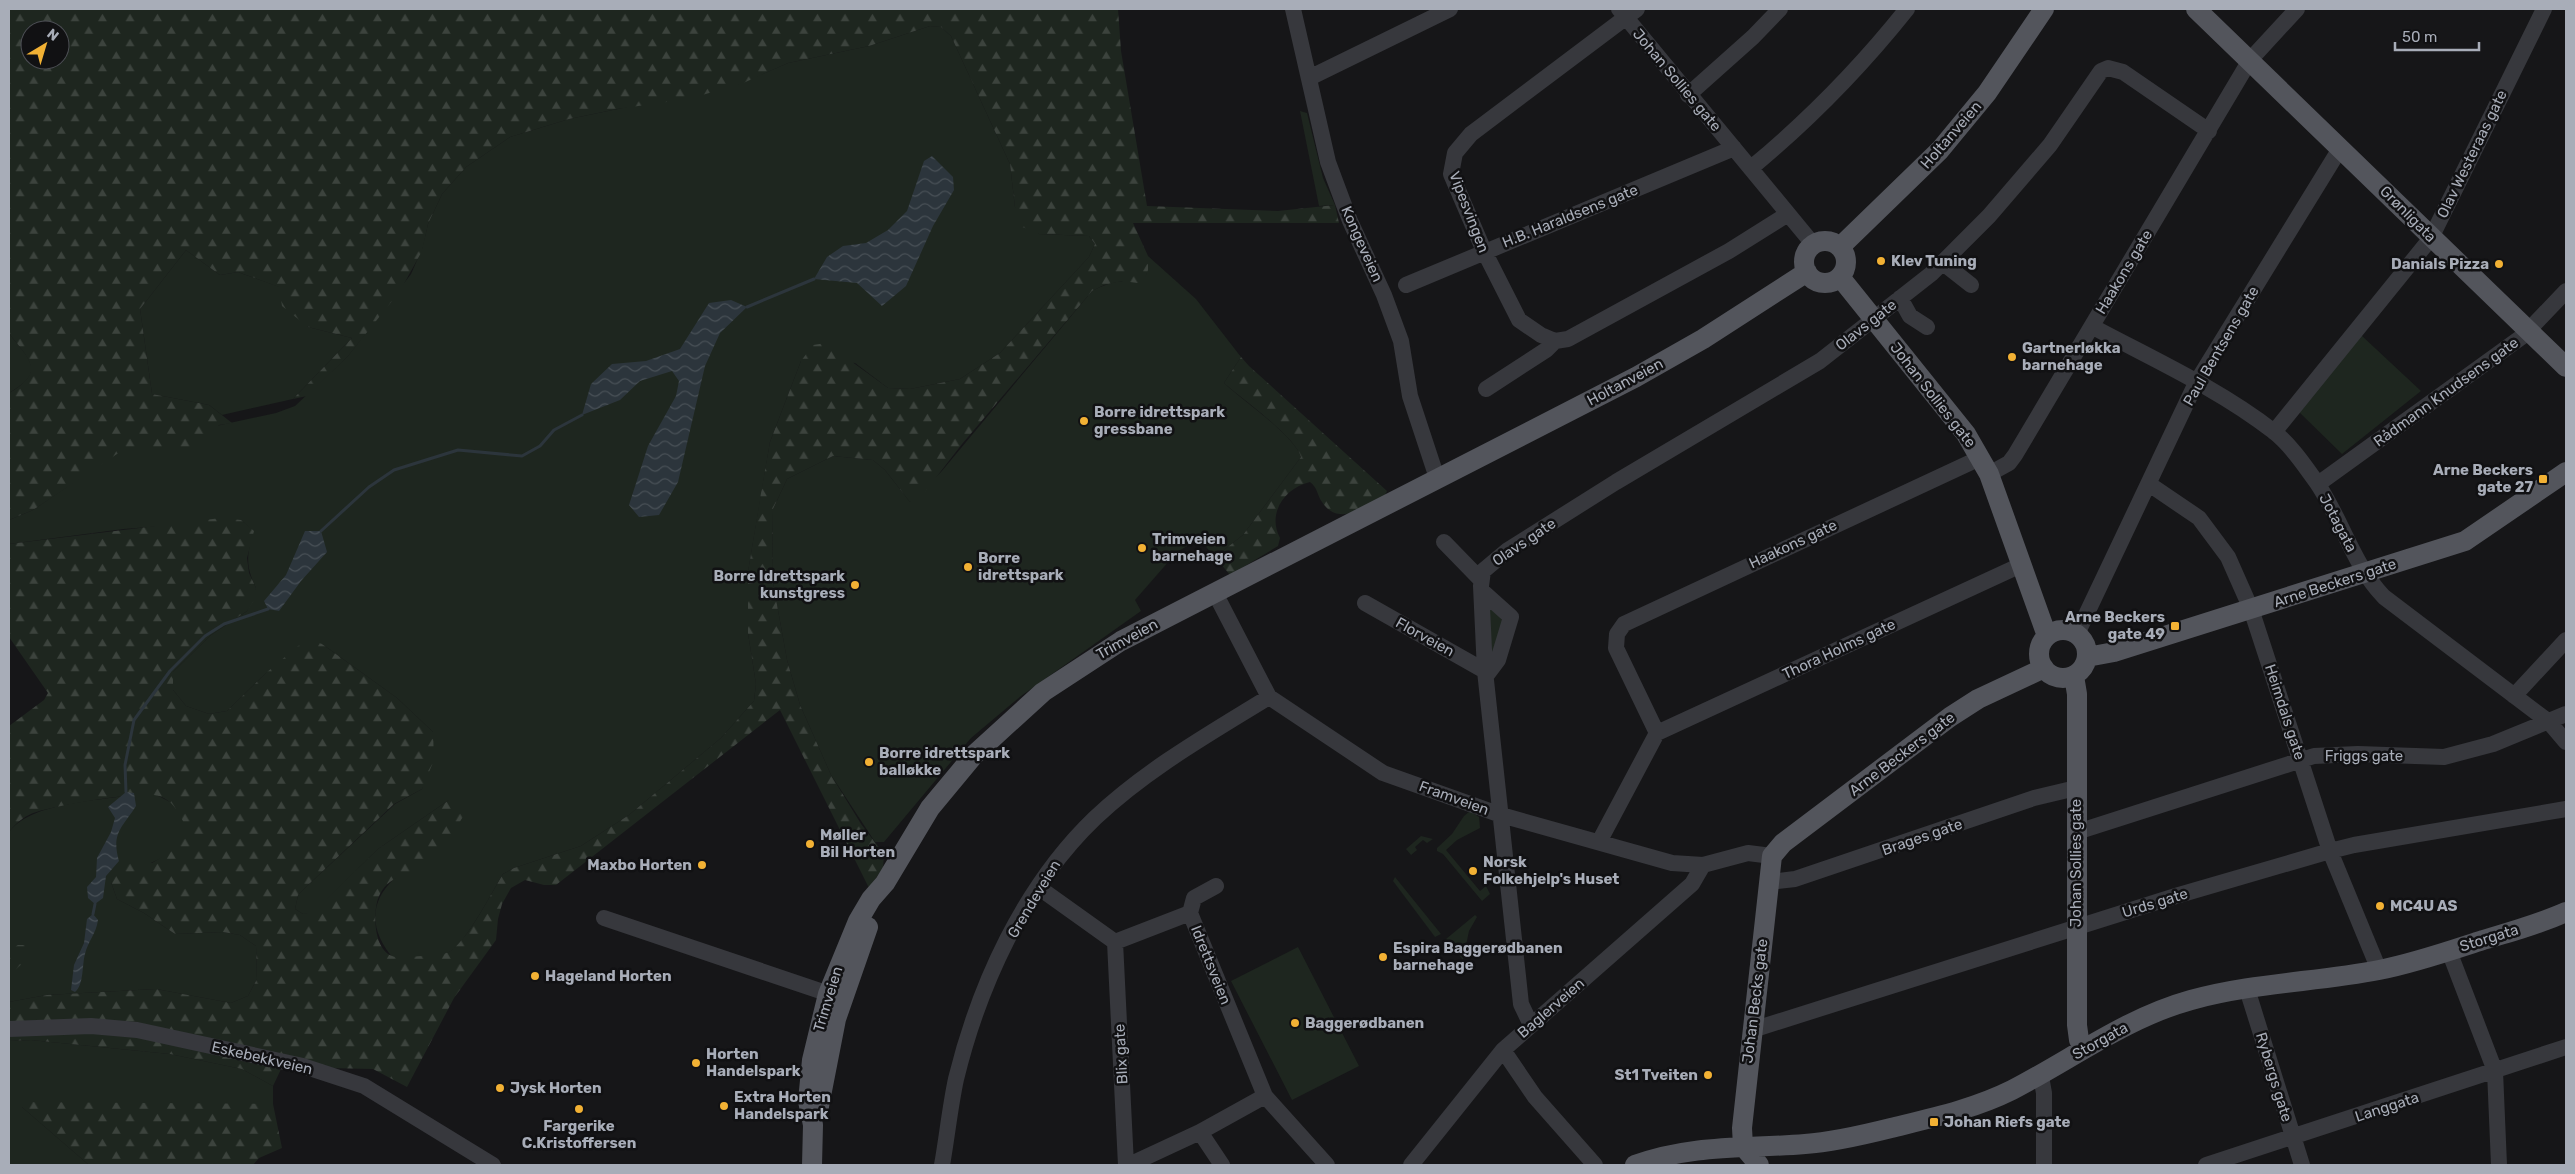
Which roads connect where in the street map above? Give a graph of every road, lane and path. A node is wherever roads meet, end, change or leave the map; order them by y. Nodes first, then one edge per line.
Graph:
1 (1293, 9) edge
2 (1450, 9) edge
3 (1780, 9) edge
4 (1907, 9) edge
5 (2044, 9) edge
6 (2196, 9) edge
7 (2297, 9) edge
8 (2544, 9) edge
9 (1627, 12) edge
10 (2250, 60) junction
11 (1309, 78) junction
12 (1688, 95) junction
13 (2209, 131) junction
14 (2341, 147) junction
15 (1734, 148) junction
16 (1751, 168) junction
17 (1788, 214) junction
18 (2430, 238) junction
19 (1813, 244) junction
20 (1840, 247) junction
21 (1484, 251) junction
22 (1942, 263) junction
23 (1807, 272) junction
24 (1840, 277) junction
25 (1406, 285) dead end
26 (1971, 285) dead end
27 (2566, 291) edge
28 (1900, 298) junction
29 (1873, 320) junction
30 (1927, 327) dead end
31 (2092, 327) junction
32 (2529, 331) junction
33 (1556, 340) junction
34 (2566, 367) edge
35 (2196, 382) junction
36 (1486, 389) dead end
37 (2274, 432) junction
38 (1985, 466) junction
39 (2566, 472) edge
40 (1437, 478) junction
41 (2149, 484) junction
42 (2318, 484) junction
43 (1444, 542) dead end
44 (2021, 565) junction
45 (2364, 574) junction
46 (1481, 586) junction
47 (1215, 593) junction
48 (1365, 603) dead end
49 (2251, 609) junction
50 (2077, 634) junction
51 (2047, 636) junction
52 (2566, 640) edge
53 (2088, 657) junction
54 (2044, 668) junction
55 (1486, 674) junction
56 (2074, 676) junction
57 (2514, 696) junction
58 (1269, 697) junction
59 (2566, 714) edge
60 (2549, 722) junction
61 (1657, 733) junction
62 (2566, 742) edge
63 (2301, 761) junction
64 (2076, 788) junction
65 (2566, 809) edge
66 (1501, 815) junction
67 (2077, 832) junction
68 (1599, 842) junction
69 (2330, 851) junction
70 (1772, 856) junction
71 (1704, 865) junction
72 (1768, 882) junction
73 (1216, 886) dead end
74 (1038, 887) junction
75 (2566, 912) edge
76 (1190, 913) junction
77 (604, 918) dead end
78 (2076, 928) junction
79 (1115, 942) junction
80 (2449, 951) junction
81 (2379, 970) junction
82 (2247, 989) junction
83 (835, 996) junction
84 (1531, 1025) junction
85 (9, 1028) edge
86 (1752, 1030) junction
87 (2566, 1047) edge
88 (2084, 1049) junction
89 (1503, 1050) junction
90 (2495, 1071) junction
91 (2038, 1076) junction
92 (1265, 1096) junction
93 (1200, 1132) junction
94 (2293, 1138) junction
95 (1743, 1146) junction
96 (492, 1165) edge
97 (812, 1165) edge
98 (942, 1165) edge
99 (1128, 1165) edge
100 (1222, 1165) edge
101 (1327, 1165) edge
102 (1411, 1165) edge
103 (1595, 1165) edge
104 (1636, 1165) edge
105 (1759, 1165) edge
106 (2044, 1165) edge
107 (2206, 1165) edge
108 (2302, 1165) edge
109 (2499, 1165) edge

1 - 11 street, Kongeveien
2 - 11 street
3 - 12 street
4 - 16 street
5 - 20 main road, Holtanveien
6 - 10 main road, Grønligata
7 - 10 street
8 - 18 street, Olav Westeraas gate
9 - 12 street, Johan Sollies gate
9 - 21 street, Vipesvingen
10 - 13 street, Haakons gate
10 - 14 main road, Grønligata
11 - 40 street, Kongeveien
12 - 15 street, Johan Sollies gate
13 - 22 street, Olavs gate
13 - 31 street, Haakons gate
14 - 18 main road, Grønligata
14 - 35 street, Paul Bentsens gate
15 - 16 street, Johan Sollies gate
15 - 21 street, H.B. Haraldsens gate
16 - 17 street, Johan Sollies gate
17 - 19 street, Johan Sollies gate
17 - 33 street
18 - 32 main road, Grønligata
18 - 37 street, Olav Westeraas gate
19 - 20 main road
19 - 23 main road
20 - 24 main road
21 - 25 street, H.B. Haraldsens gate
21 - 33 street, Vipesvingen
22 - 26 street
22 - 28 street, Olavs gate
23 - 24 main road
23 - 40 main road, Holtanveien
24 - 29 main road, Johan Sollies gate
27 - 32 street, Rådmann Knudsens gate
28 - 29 street, Olavs gate
28 - 30 street
29 - 38 main road, Johan Sollies gate
29 - 46 street, Olavs gate
31 - 35 street, Jotagata
31 - 38 street, Haakons gate
32 - 34 main road, Grønligata
32 - 42 street, Rådmann Knudsens gate
33 - 36 street
35 - 37 street, Jotagata
35 - 41 street, Paul Bentsens gate
37 - 42 street, Jotagata
38 - 44 main road, Johan Sollies gate
38 - 61 street, Haakons gate
39 - 45 main road, Arne Beckers gate
40 - 47 main road, Trimveien
41 - 49 street, Heimdals gate
41 - 50 street, Paul Bentsens gate
42 - 45 street, Jotagata
43 - 46 street
44 - 51 main road, Johan Sollies gate
44 - 61 street, Thora Holms gate
45 - 49 main road, Arne Beckers gate
45 - 57 street, Jotagata
46 - 55 street
46 - 55 street
47 - 58 street, Framveien
47 - 83 main road, Trimveien
48 - 55 street, Florveien
49 - 53 main road, Arne Beckers gate
49 - 63 street, Heimdals gate
50 - 51 main road
50 - 53 main road
51 - 54 main road
52 - 57 street
53 - 56 main road
54 - 56 main road
54 - 70 main road, Arne Beckers gate
55 - 66 street
56 - 64 main road, Johan Sollies gate
57 - 60 street, Jotagata
58 - 66 street, Framveien
58 - 74 street, Grendeveien
59 - 60 street, Friggs gate
60 - 62 street, Jotagata
60 - 63 street, Friggs gate
61 - 68 street
63 - 67 street, Friggs gate
63 - 69 street, Heimdals gate
64 - 67 main road, Johan Sollies gate
64 - 72 street, Brages gate
65 - 69 street, Urds gate
66 - 68 street, Framveien
66 - 84 street
67 - 78 main road, Johan Sollies gate
68 - 71 street, Framveien
69 - 78 street, Urds gate
69 - 81 street, Heimdals gate
70 - 71 street, Framveien
70 - 72 main road, Johan Becks gate
71 - 84 street, Baglerveien
72 - 86 main road, Johan Becks gate
73 - 76 street
74 - 79 street
74 - 98 street, Grendeveien
75 - 80 main road, Storgata
76 - 79 street, Idrettsveien
76 - 92 street, Idrettsveien
77 - 83 street
78 - 86 street, Urds gate
78 - 88 main road, Johan Sollies gate
79 - 99 street, Blix gate
80 - 81 main road, Storgata
80 - 90 street
81 - 82 main road, Storgata
82 - 88 main road, Storgata
82 - 94 street, Rybergs gate
83 - 97 main road, Trimveien
84 - 89 street, Baglerveien
85 - 96 street, Eskebekkveien
86 - 95 main road, Johan Becks gate
87 - 90 street, Langgata
88 - 91 main road, Storgata
89 - 102 street, Baglerveien
89 - 103 street
90 - 94 street, Langgata
90 - 109 street
91 - 95 main road, Storgata
91 - 106 street
92 - 93 street
92 - 101 street, Idrettsveien
93 - 99 street
93 - 100 street
94 - 107 street, Langgata
94 - 108 street, Rybergs gate
95 - 104 main road, Storgata
95 - 105 main road

